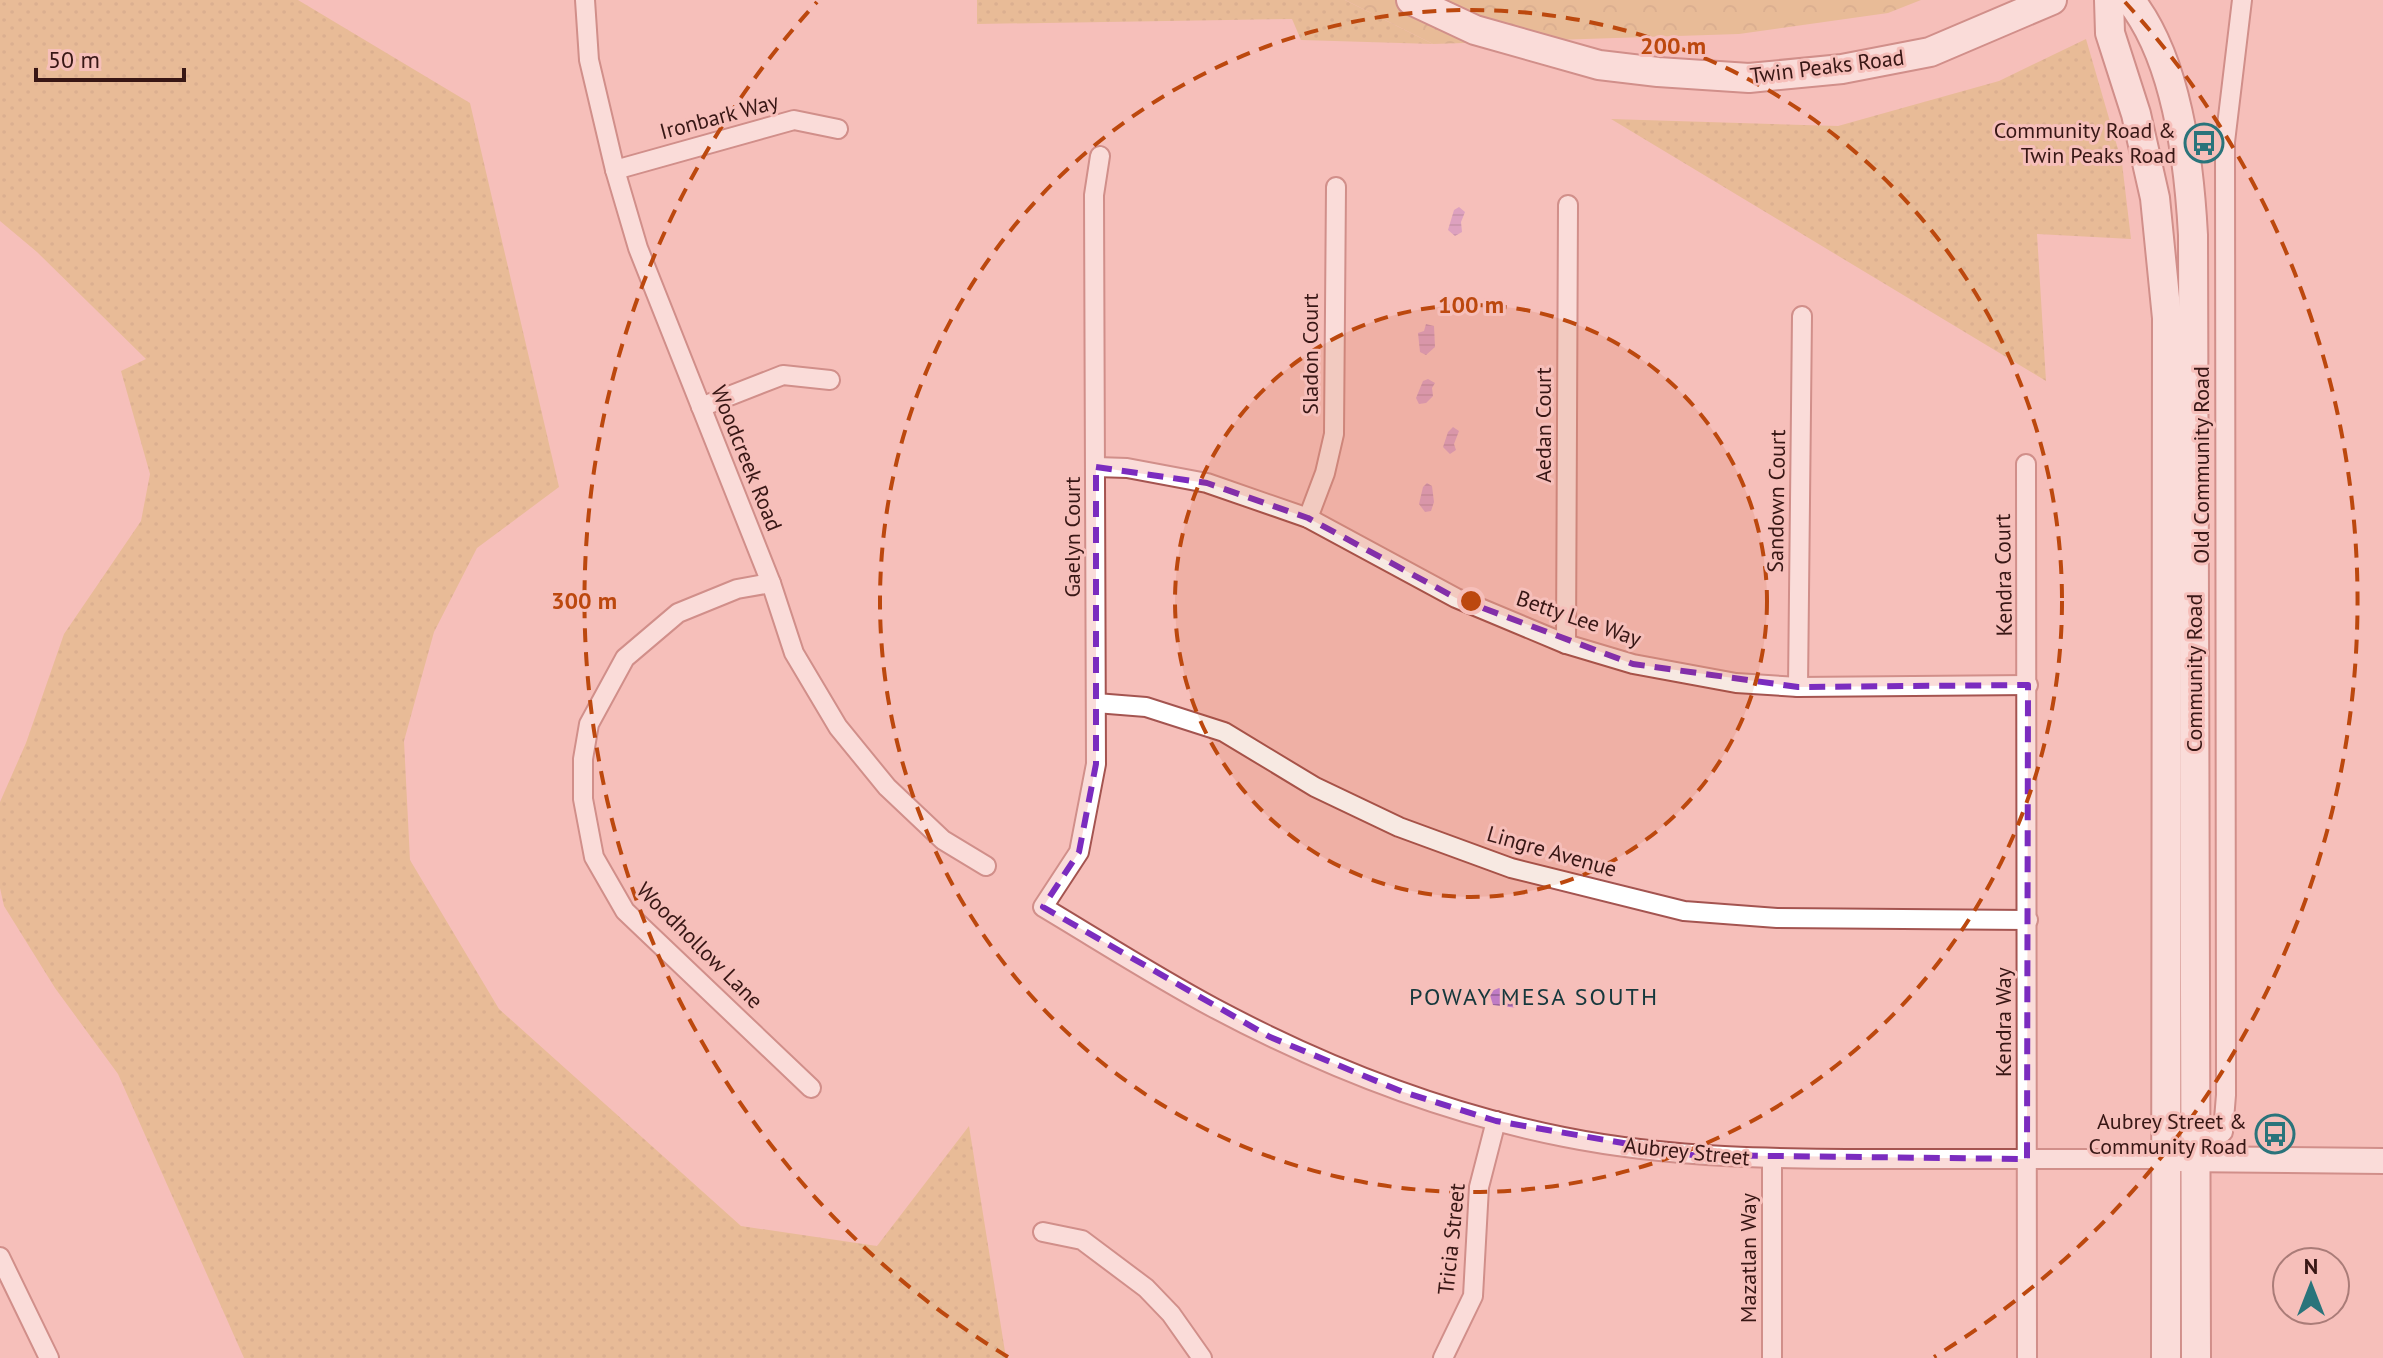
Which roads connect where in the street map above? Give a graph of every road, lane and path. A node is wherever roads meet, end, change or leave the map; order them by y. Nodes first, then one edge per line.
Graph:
1 (585, 0) edge
2 (1411, 0) edge
3 (2052, 0) edge
4 (2109, 0) edge
5 (2130, 0) edge
6 (2242, 0) edge
7 (838, 129) dead end
8 (1100, 156) dead end
9 (615, 170) junction
10 (1336, 187) dead end
11 (1568, 205) dead end
12 (1802, 316) dead end
13 (830, 380) dead end
14 (701, 407) junction
15 (2026, 464) dead end
16 (1096, 467) junction
17 (1308, 518) junction
18 (771, 583) junction
19 (1566, 644) junction
20 (2028, 685) junction
21 (1798, 687) junction
22 (1096, 703) junction
23 (986, 866) dead end
24 (1043, 907) joint
25 (2028, 920) junction
26 (811, 1088) dead end
27 (1496, 1121) junction
28 (1772, 1159) junction
29 (2027, 1159) junction
30 (2166, 1159) junction
31 (2194, 1159) junction
32 (2383, 1161) edge
33 (1043, 1232) dead end
34 (0, 1257) edge
35 (49, 1358) edge
36 (1202, 1358) edge
37 (1443, 1358) edge
38 (1772, 1358) edge
39 (2027, 1358) edge
40 (2166, 1358) edge
41 (2196, 1358) edge

1 - 9 street, Woodcreek Road
2 - 3 main road, Twin Peaks Road
4 - 30 main road, Community Road
5 - 31 main road, Community Road
6 - 31 street, Old Community Road
7 - 9 street, Ironbark Way
8 - 16 street, Gaelyn Court
9 - 14 street, Woodcreek Road
10 - 17 street, Sladon Court
11 - 19 street, Aedan Court
12 - 21 street, Sandown Court
13 - 14 street
14 - 18 street, Woodcreek Road
15 - 20 street, Kendra Court
16 - 17 street, Betty Lee Way
16 - 22 street, Gaelyn Court
17 - 19 street, Betty Lee Way
18 - 23 street, Woodcreek Road
18 - 26 street, Woodhollow Lane
19 - 21 street, Betty Lee Way
20 - 21 street, Betty Lee Way
20 - 25 street, Kendra Way
22 - 24 street, Gaelyn Court
22 - 25 street, Lingre Avenue
24 - 27 street, Aubrey Street
25 - 29 street, Kendra Way
27 - 28 street, Aubrey Street
27 - 37 street, Tricia Street
28 - 29 street, Aubrey Street
28 - 38 street, Mazatlan Way
29 - 30 street, Aubrey Street
29 - 39 street, Kendra Way
30 - 31 street, Aubrey Street
30 - 40 main road, Community Road
31 - 32 street, Aubrey Street
31 - 41 main road, Community Road
33 - 36 street
34 - 35 street

